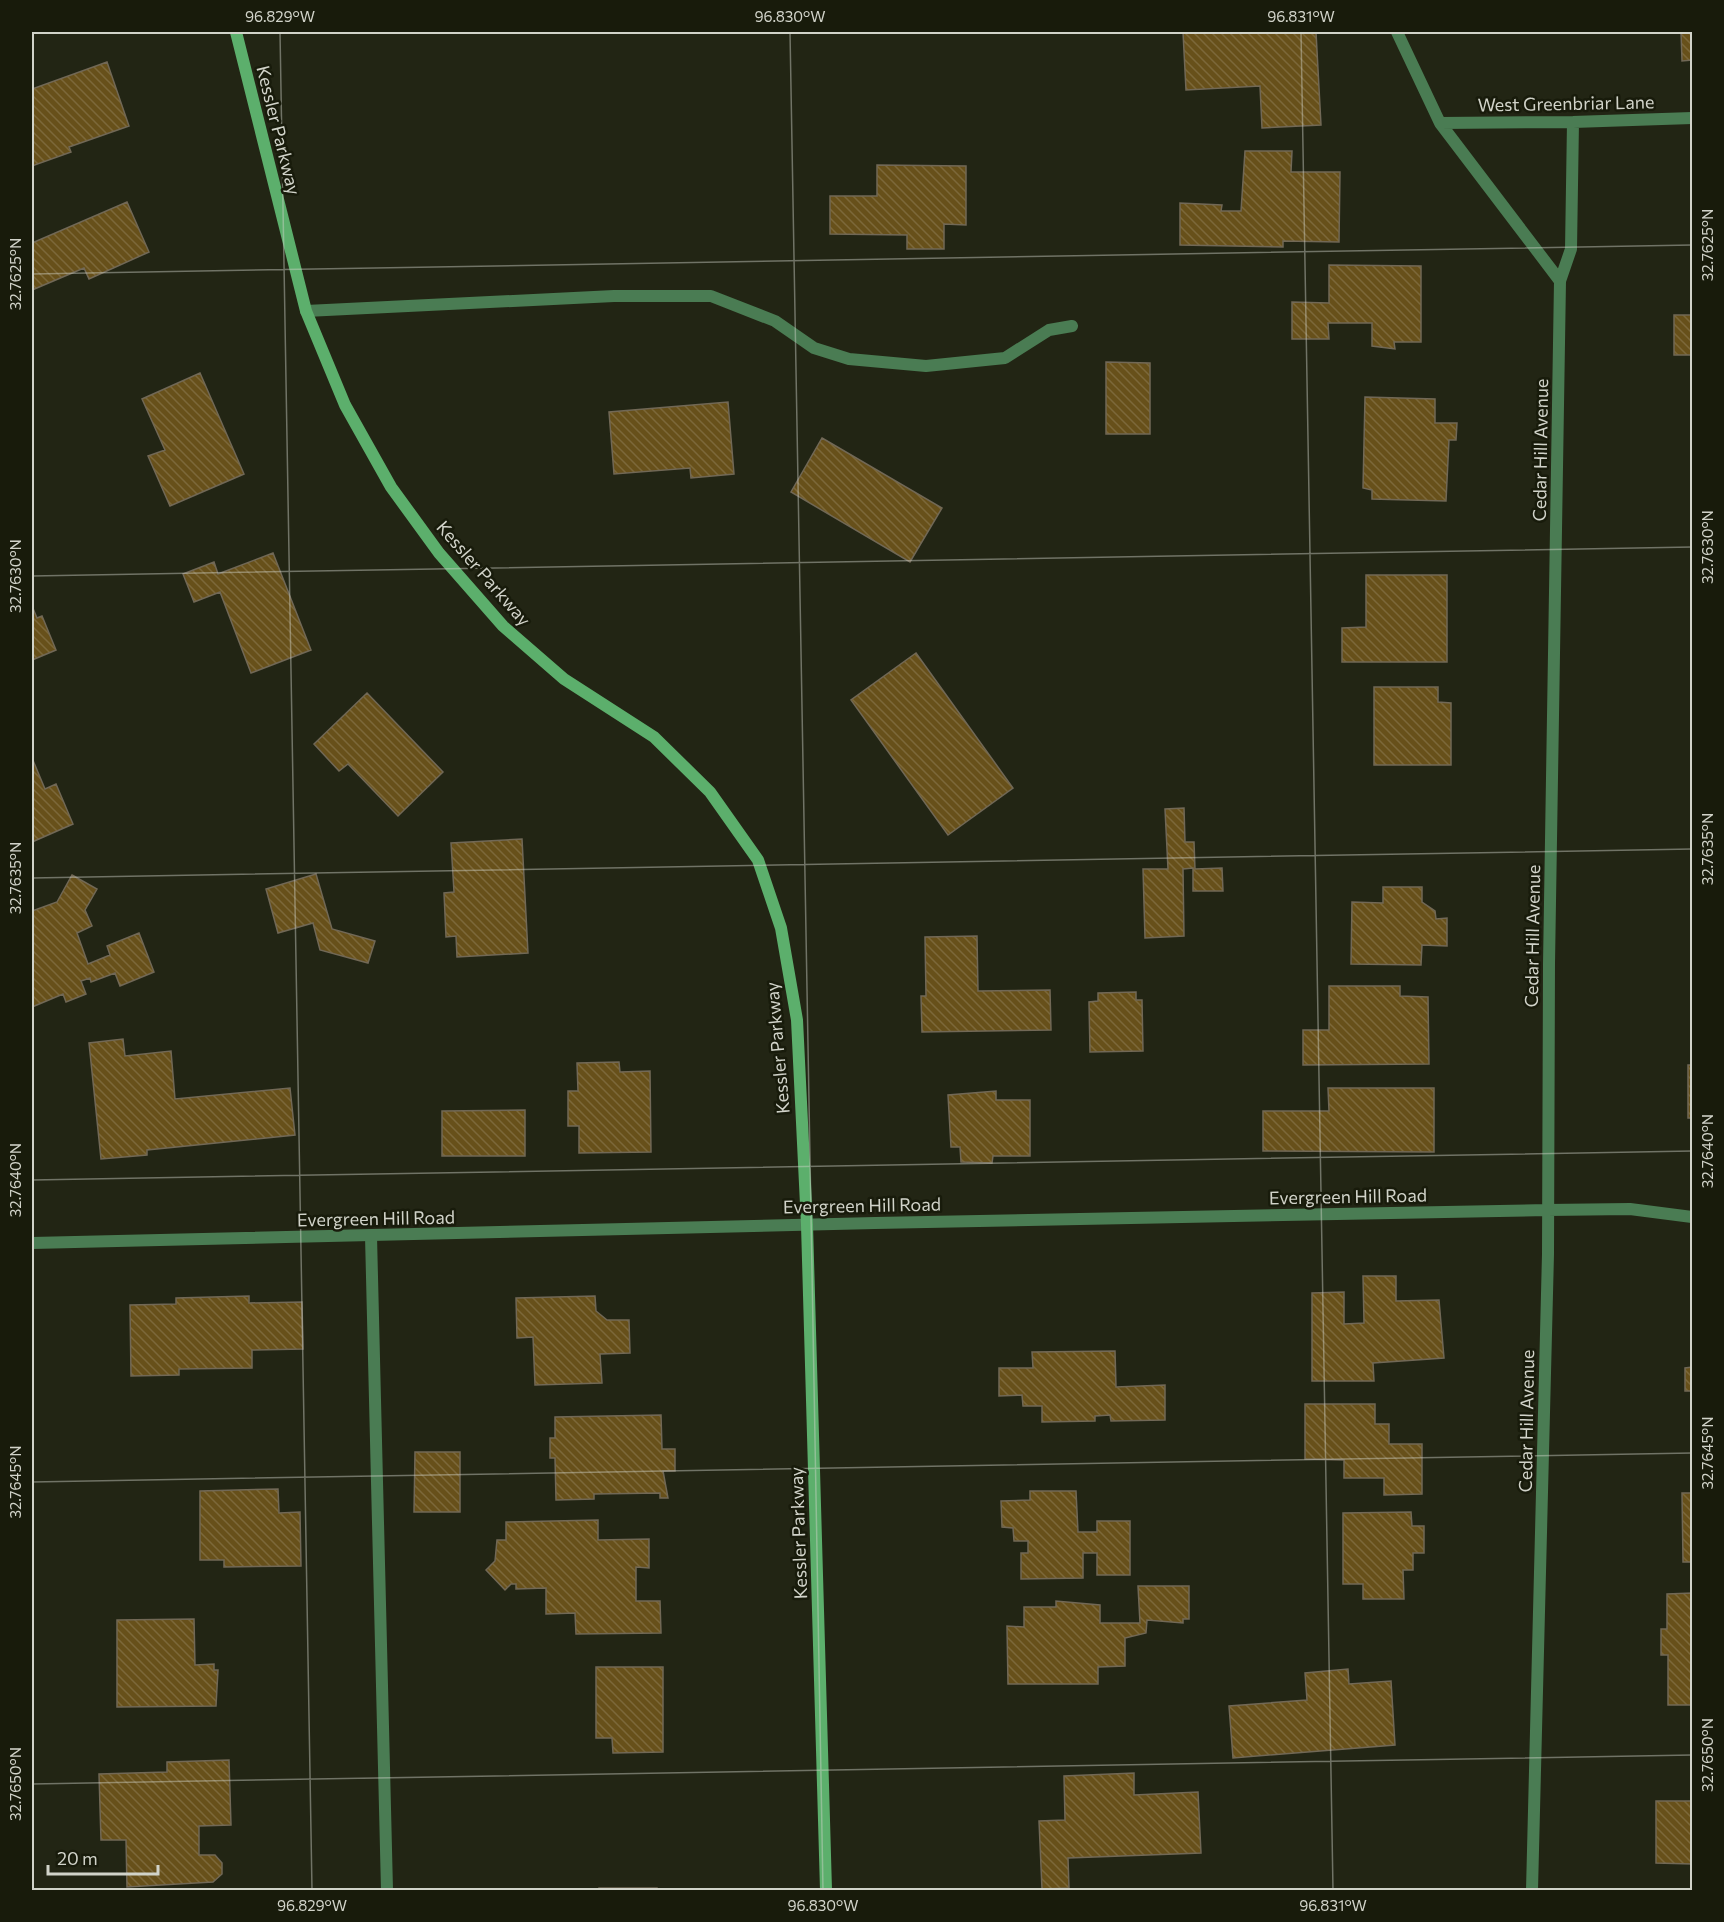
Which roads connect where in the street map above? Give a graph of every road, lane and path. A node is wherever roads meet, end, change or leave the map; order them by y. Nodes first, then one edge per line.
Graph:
1 (236, 32) edge
2 (1397, 32) edge
3 (1692, 117) edge
4 (1573, 122) junction
5 (1440, 123) junction
6 (1560, 281) junction
7 (306, 310) junction
8 (1072, 326) dead end
9 (1547, 1210) junction
10 (1692, 1217) edge
11 (807, 1225) junction
12 (371, 1236) junction
13 (32, 1243) edge
14 (387, 1890) edge
15 (826, 1890) edge
16 (1532, 1890) edge

1 - 7 street, Kessler Parkway
2 - 5 street
3 - 4 street, West Greenbriar Lane
4 - 5 street, West Greenbriar Lane
4 - 6 street, Cedar Hill Avenue
5 - 6 street
6 - 9 street, Cedar Hill Avenue
7 - 8 street
7 - 11 street, Kessler Parkway
9 - 10 street, Evergreen Hill Road
9 - 11 street, Evergreen Hill Road
9 - 16 street, Cedar Hill Avenue
11 - 12 street, Evergreen Hill Road
11 - 15 street, Kessler Parkway
12 - 13 street, Evergreen Hill Road
12 - 14 street

